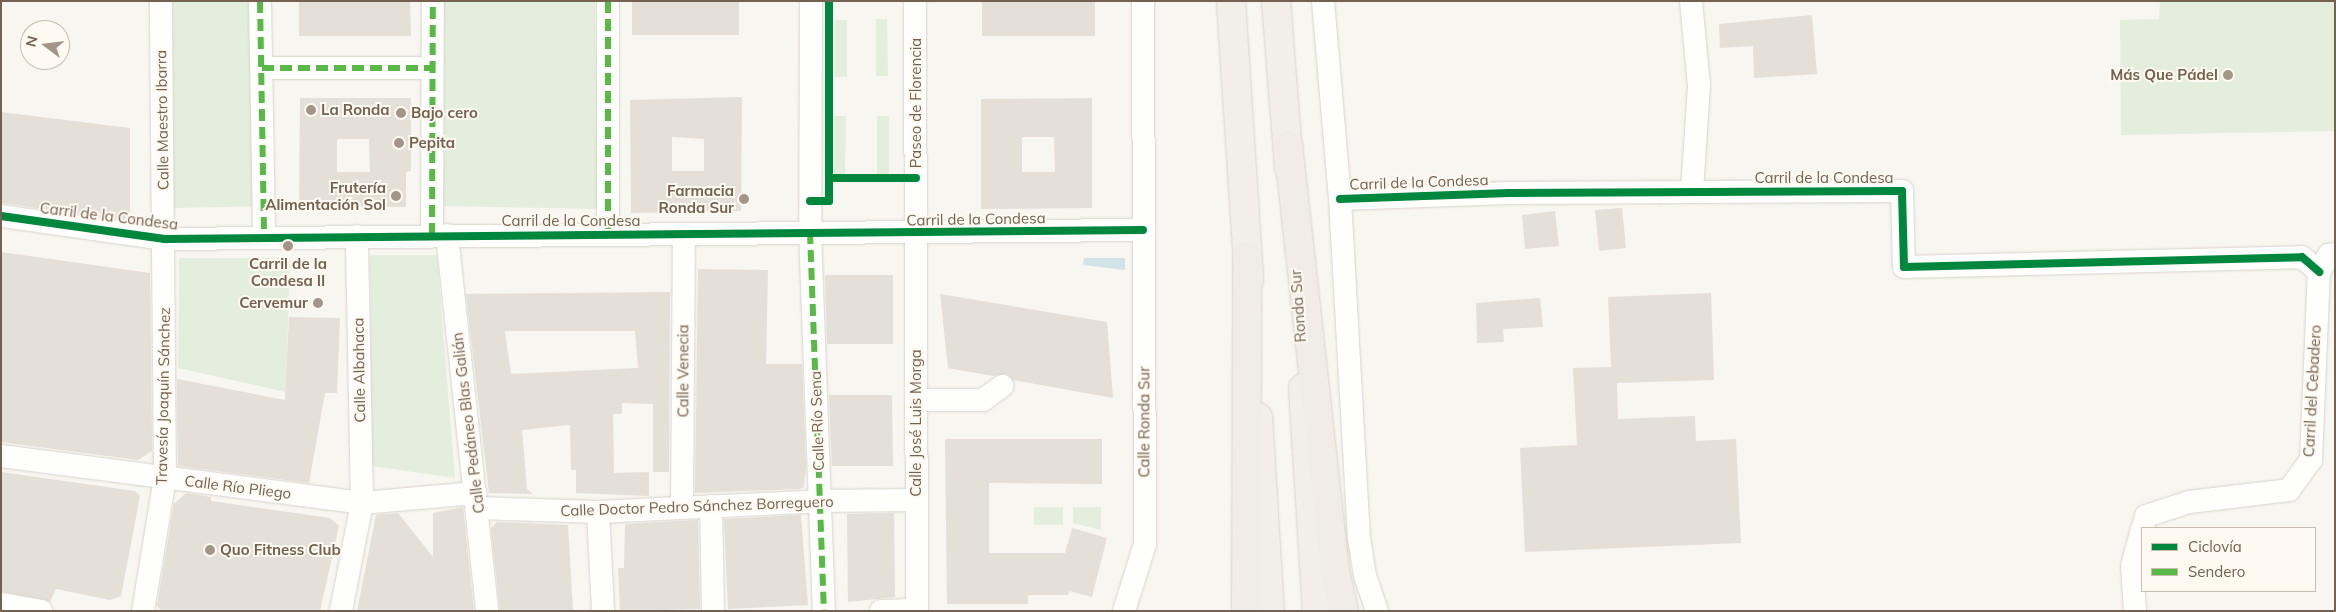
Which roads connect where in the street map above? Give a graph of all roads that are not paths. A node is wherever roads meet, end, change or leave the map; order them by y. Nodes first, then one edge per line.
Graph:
1 (160, 1) edge
2 (260, 1) edge
3 (432, 1) edge
4 (608, 1) edge
5 (811, 1) edge
6 (915, 1) edge
7 (1143, 1) edge
8 (1231, 1) edge
9 (1276, 1) edge
10 (1323, 1) edge
11 (1691, 1) edge
12 (262, 68) junction
13 (432, 68) junction
14 (1288, 145) junction
15 (1692, 191) junction
16 (1340, 199) junction
17 (1, 216) edge
18 (1143, 230) junction
19 (810, 232) junction
20 (684, 234) junction
21 (439, 235) junction
22 (608, 235) junction
23 (916, 235) junction
24 (356, 236) junction
25 (264, 238) junction
26 (164, 240) junction
27 (2335, 254) edge
28 (1247, 255) junction
29 (2319, 272) junction
30 (1002, 386) dead end
31 (916, 400) junction
32 (1, 456) edge
33 (165, 478) junction
34 (916, 500) junction
35 (477, 501) junction
36 (820, 501) junction
37 (362, 503) junction
38 (711, 506) junction
39 (682, 508) junction
40 (598, 512) junction
41 (2143, 527) edge
42 (2141, 533) edge
43 (1, 604) edge
44 (917, 610) edge
45 (41, 611) edge
46 (143, 611) edge
47 (341, 611) edge
48 (487, 611) edge
49 (603, 611) edge
50 (713, 611) edge
51 (824, 611) edge
52 (881, 611) edge
53 (1124, 611) edge
54 (1246, 611) edge
55 (1270, 611) edge
56 (1317, 611) edge
57 (1344, 611) edge
58 (1377, 611) edge
59 (2135, 611) edge

1 - 26 street, Calle Maestro Ibarra
2 - 12 street
3 - 13 street, Calle Pedáneo Blas Galián
4 - 22 street
5 - 19 street
6 - 23 street, Paseo de Florencia
7 - 18 street, Calle Ronda Sur
8 - 28 main road
9 - 14 main road, Ronda Sur
10 - 16 street
11 - 15 street
12 - 13 street
12 - 25 street
13 - 21 street, Calle Pedáneo Blas Galián
14 - 56 main road, Ronda Sur
14 - 57 highway
15 - 16 street, Carril de la Condesa
15 - 29 street, Carril de la Condesa
16 - 58 street
17 - 26 street, Carril de la Condesa
18 - 23 street, Carril de la Condesa
18 - 53 street, Calle Ronda Sur
19 - 20 street, Carril de la Condesa
19 - 23 street, Carril de la Condesa
19 - 36 street, Calle Río Sena
20 - 22 street, Carril de la Condesa
20 - 39 street, Calle Venecia
21 - 22 street, Carril de la Condesa
21 - 24 street, Carril de la Condesa
21 - 35 street, Calle Pedáneo Blas Galián
23 - 31 street, Calle José Luis Morga
24 - 25 street, Carril de la Condesa
24 - 37 street, Calle Albahaca
25 - 26 street, Carril de la Condesa
26 - 33 street, Travesía Joaquín Sánchez
27 - 29 street
28 - 54 highway
28 - 55 main road
29 - 41 street, Carril del Cebadero
30 - 31 street
31 - 34 street, Calle José Luis Morga
32 - 33 street, Calle Río Pliego
33 - 37 street, Calle Río Pliego
33 - 46 street, Travesía Joaquín Sánchez
34 - 36 street, Calle Doctor Pedro Sánchez Borreguero
34 - 44 street, Calle José Luis Morga
35 - 37 street, Calle Río Pliego
35 - 40 street, Calle Doctor Pedro Sánchez Borreguero
35 - 48 street, Calle Pedáneo Blas Galián
36 - 38 street, Calle Doctor Pedro Sánchez Borreguero
36 - 51 street, Calle Río Sena
37 - 47 street, Calle Albahaca
38 - 39 street, Calle Doctor Pedro Sánchez Borreguero
38 - 50 street
39 - 40 street, Calle Doctor Pedro Sánchez Borreguero
40 - 49 street
42 - 59 street, Carril del Cebadero
43 - 45 street
44 - 52 street

